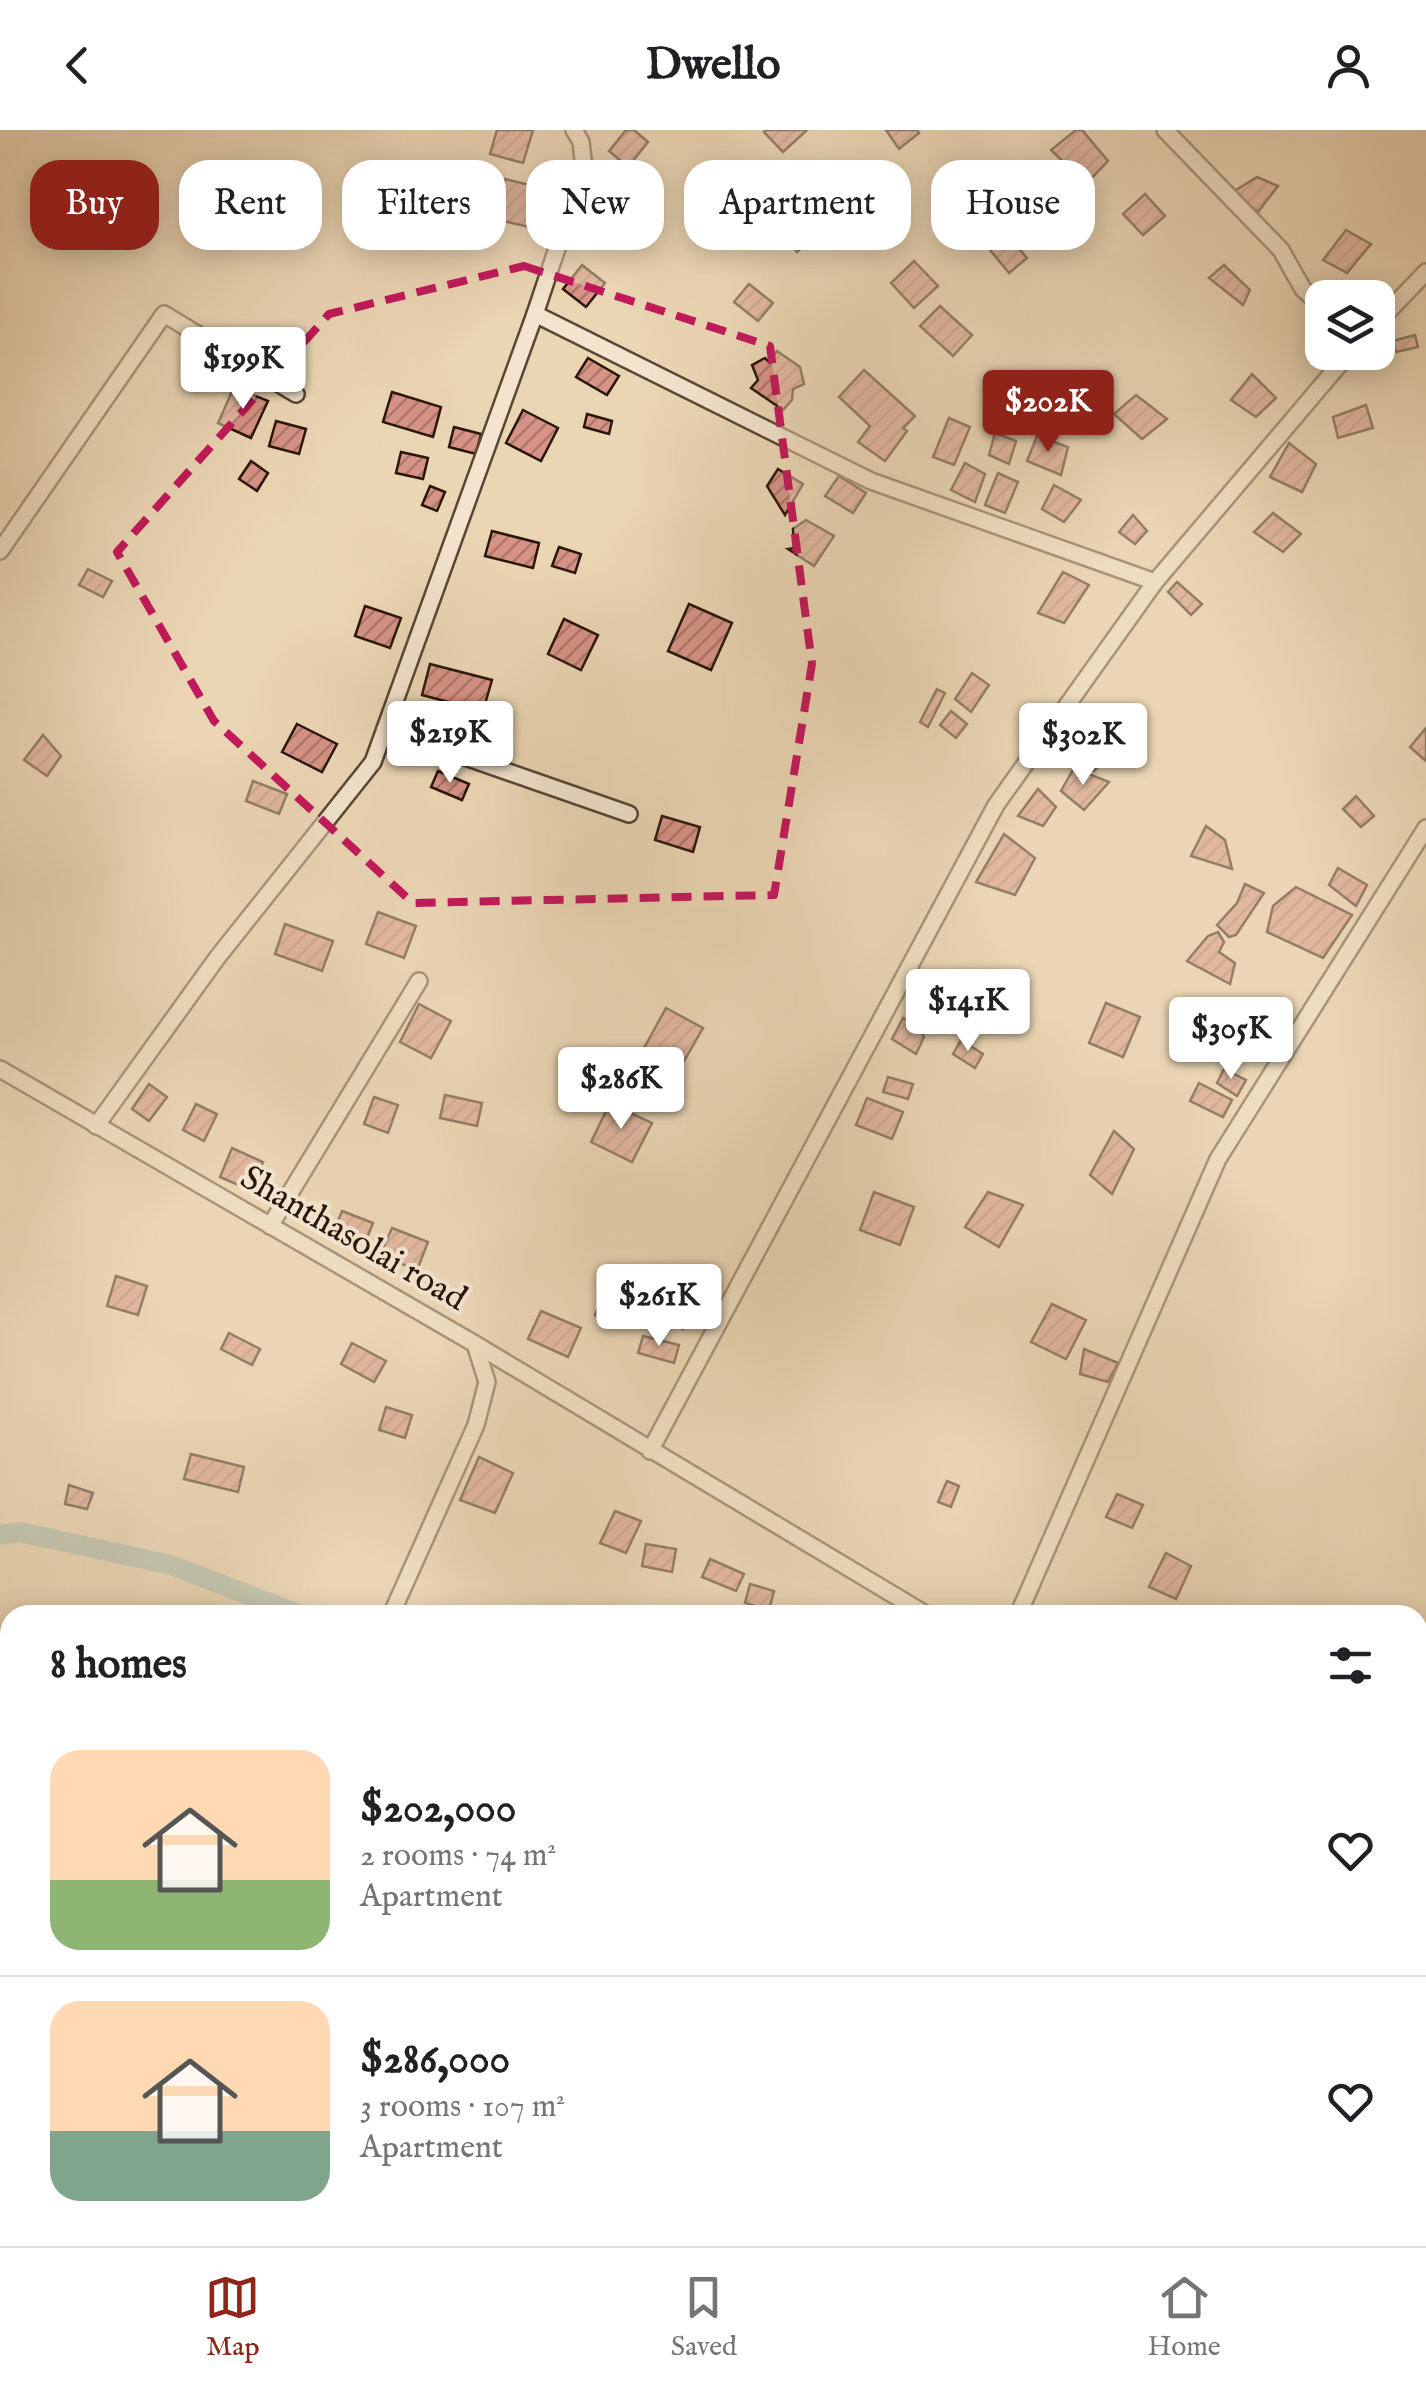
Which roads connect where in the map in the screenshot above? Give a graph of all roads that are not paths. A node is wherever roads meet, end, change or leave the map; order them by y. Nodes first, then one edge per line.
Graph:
1 (574, 130) edge
2 (1164, 130) edge
3 (1426, 272) edge
4 (1305, 292) edge
5 (1395, 304) edge
6 (535, 314) junction
7 (1335, 370) edge
8 (296, 394) dead end
9 (0, 551) edge
10 (1155, 582) junction
11 (385, 729) junction
12 (629, 814) dead end
13 (1426, 828) edge
14 (419, 981) dead end
15 (0, 1069) edge
16 (96, 1126) junction
17 (270, 1226) junction
18 (476, 1344) junction
19 (650, 1451) junction
20 (395, 1605) edge
21 (910, 1605) edge
22 (1022, 1605) edge

1 - 6 street
2 - 4 street
3 - 5 street
6 - 10 street
6 - 11 street
7 - 10 street
8 - 9 street
10 - 19 street
11 - 12 street
11 - 16 street
13 - 22 street
14 - 17 street
15 - 16 street, Shanthasolai road
16 - 17 street, Shanthasolai road
17 - 18 street, Shanthasolai road
18 - 19 street
18 - 20 street, Shanthasolai road
19 - 21 street

